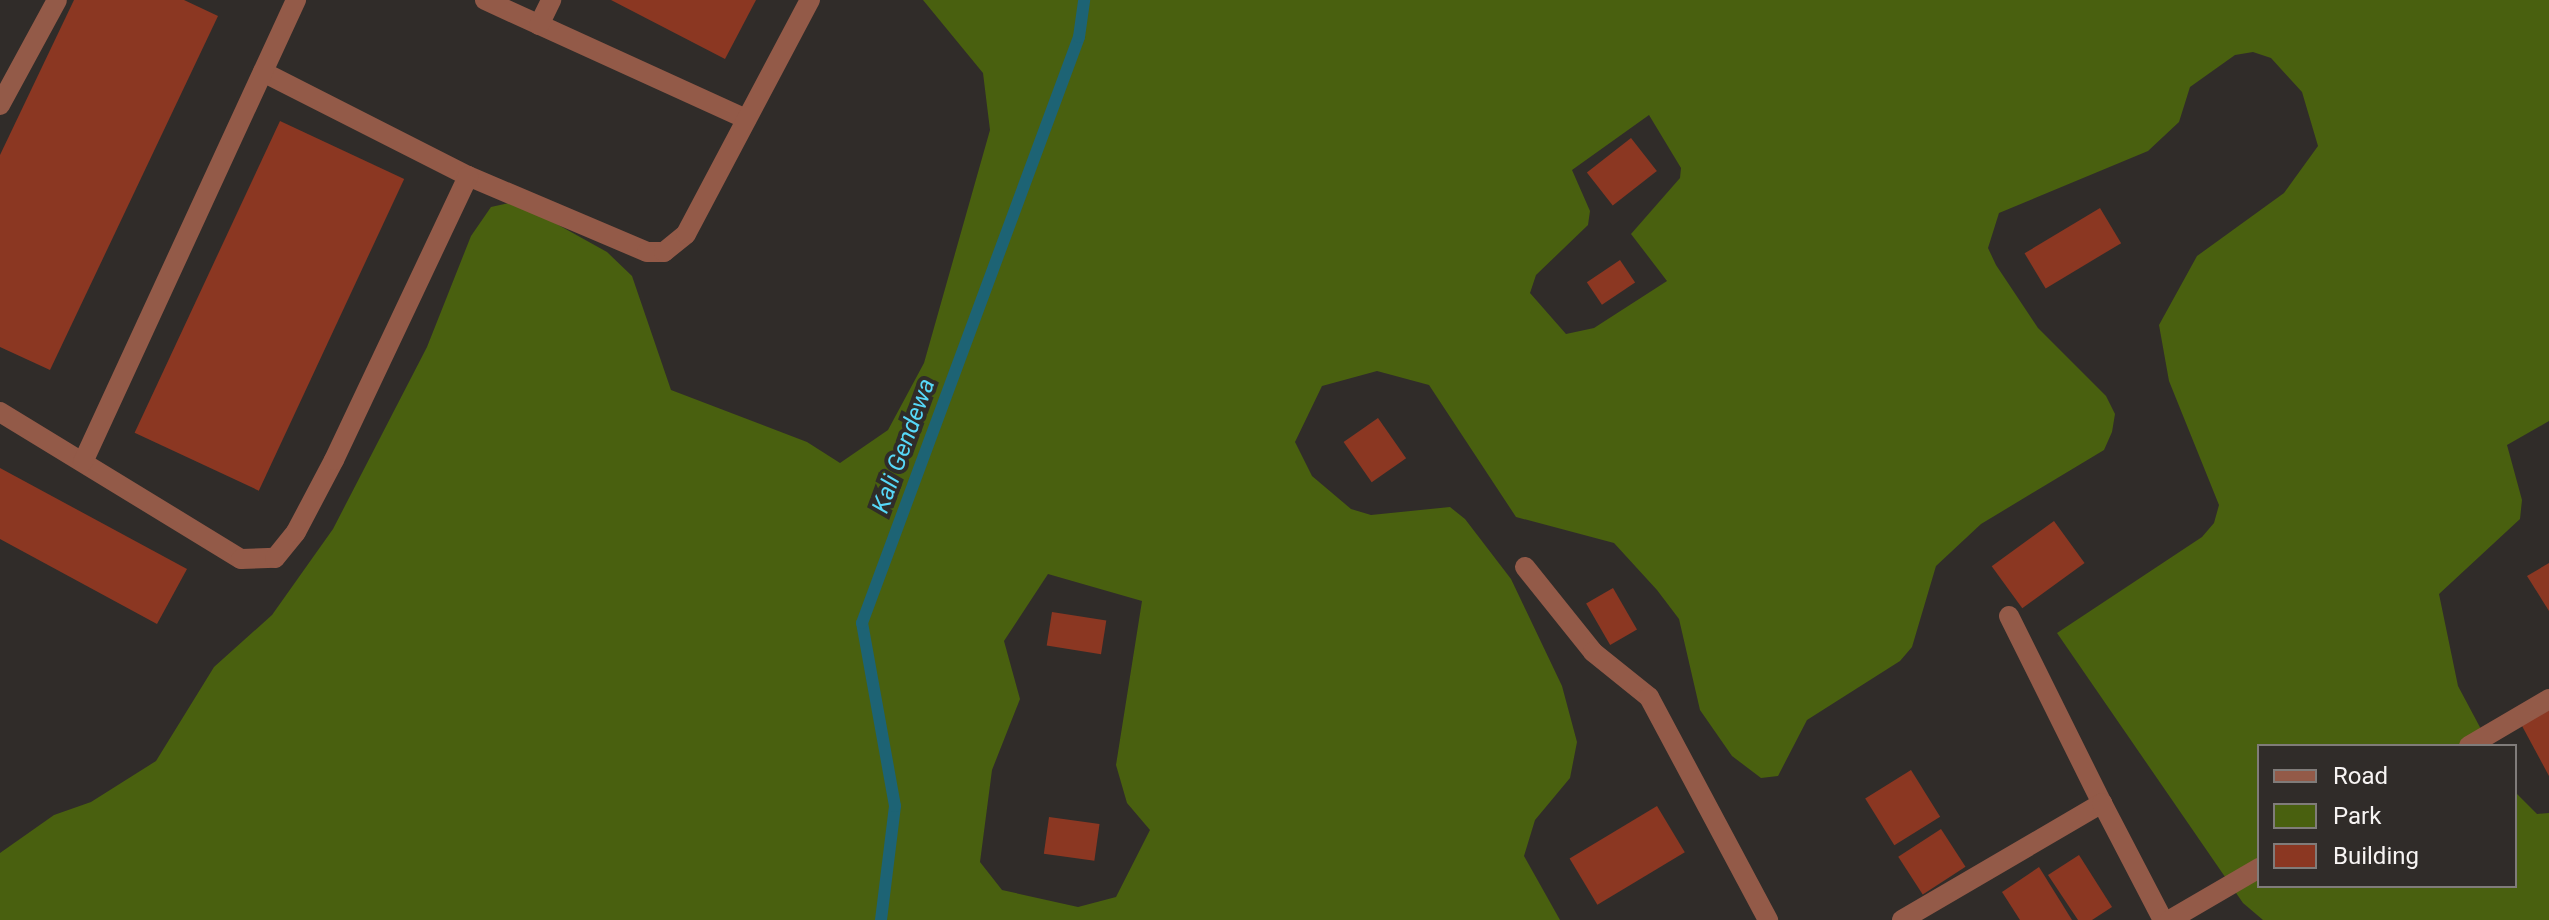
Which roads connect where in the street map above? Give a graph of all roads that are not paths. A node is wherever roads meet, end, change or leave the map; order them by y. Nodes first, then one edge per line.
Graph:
1 (57, 0) edge
2 (296, 0) edge
3 (485, 0) edge
4 (551, 0) edge
5 (810, 0) edge
6 (539, 25) junction
7 (263, 72) junction
8 (0, 105) edge
9 (746, 119) junction
10 (468, 176) junction
11 (0, 412) edge
12 (83, 462) junction
13 (1525, 567) dead end
14 (2009, 616) dead end
15 (2549, 699) edge
16 (2472, 744) edge
17 (2102, 803) junction
18 (2257, 869) edge
19 (1768, 920) edge
20 (1902, 920) edge
21 (2163, 920) edge
22 (2170, 920) edge

1 - 8 street
2 - 7 street
3 - 6 street
4 - 6 street
5 - 9 street
6 - 9 street
7 - 10 street
7 - 12 street
9 - 10 street
10 - 12 street
11 - 12 street
13 - 19 street
14 - 17 street
15 - 16 street
17 - 20 street
17 - 21 street
18 - 22 street

